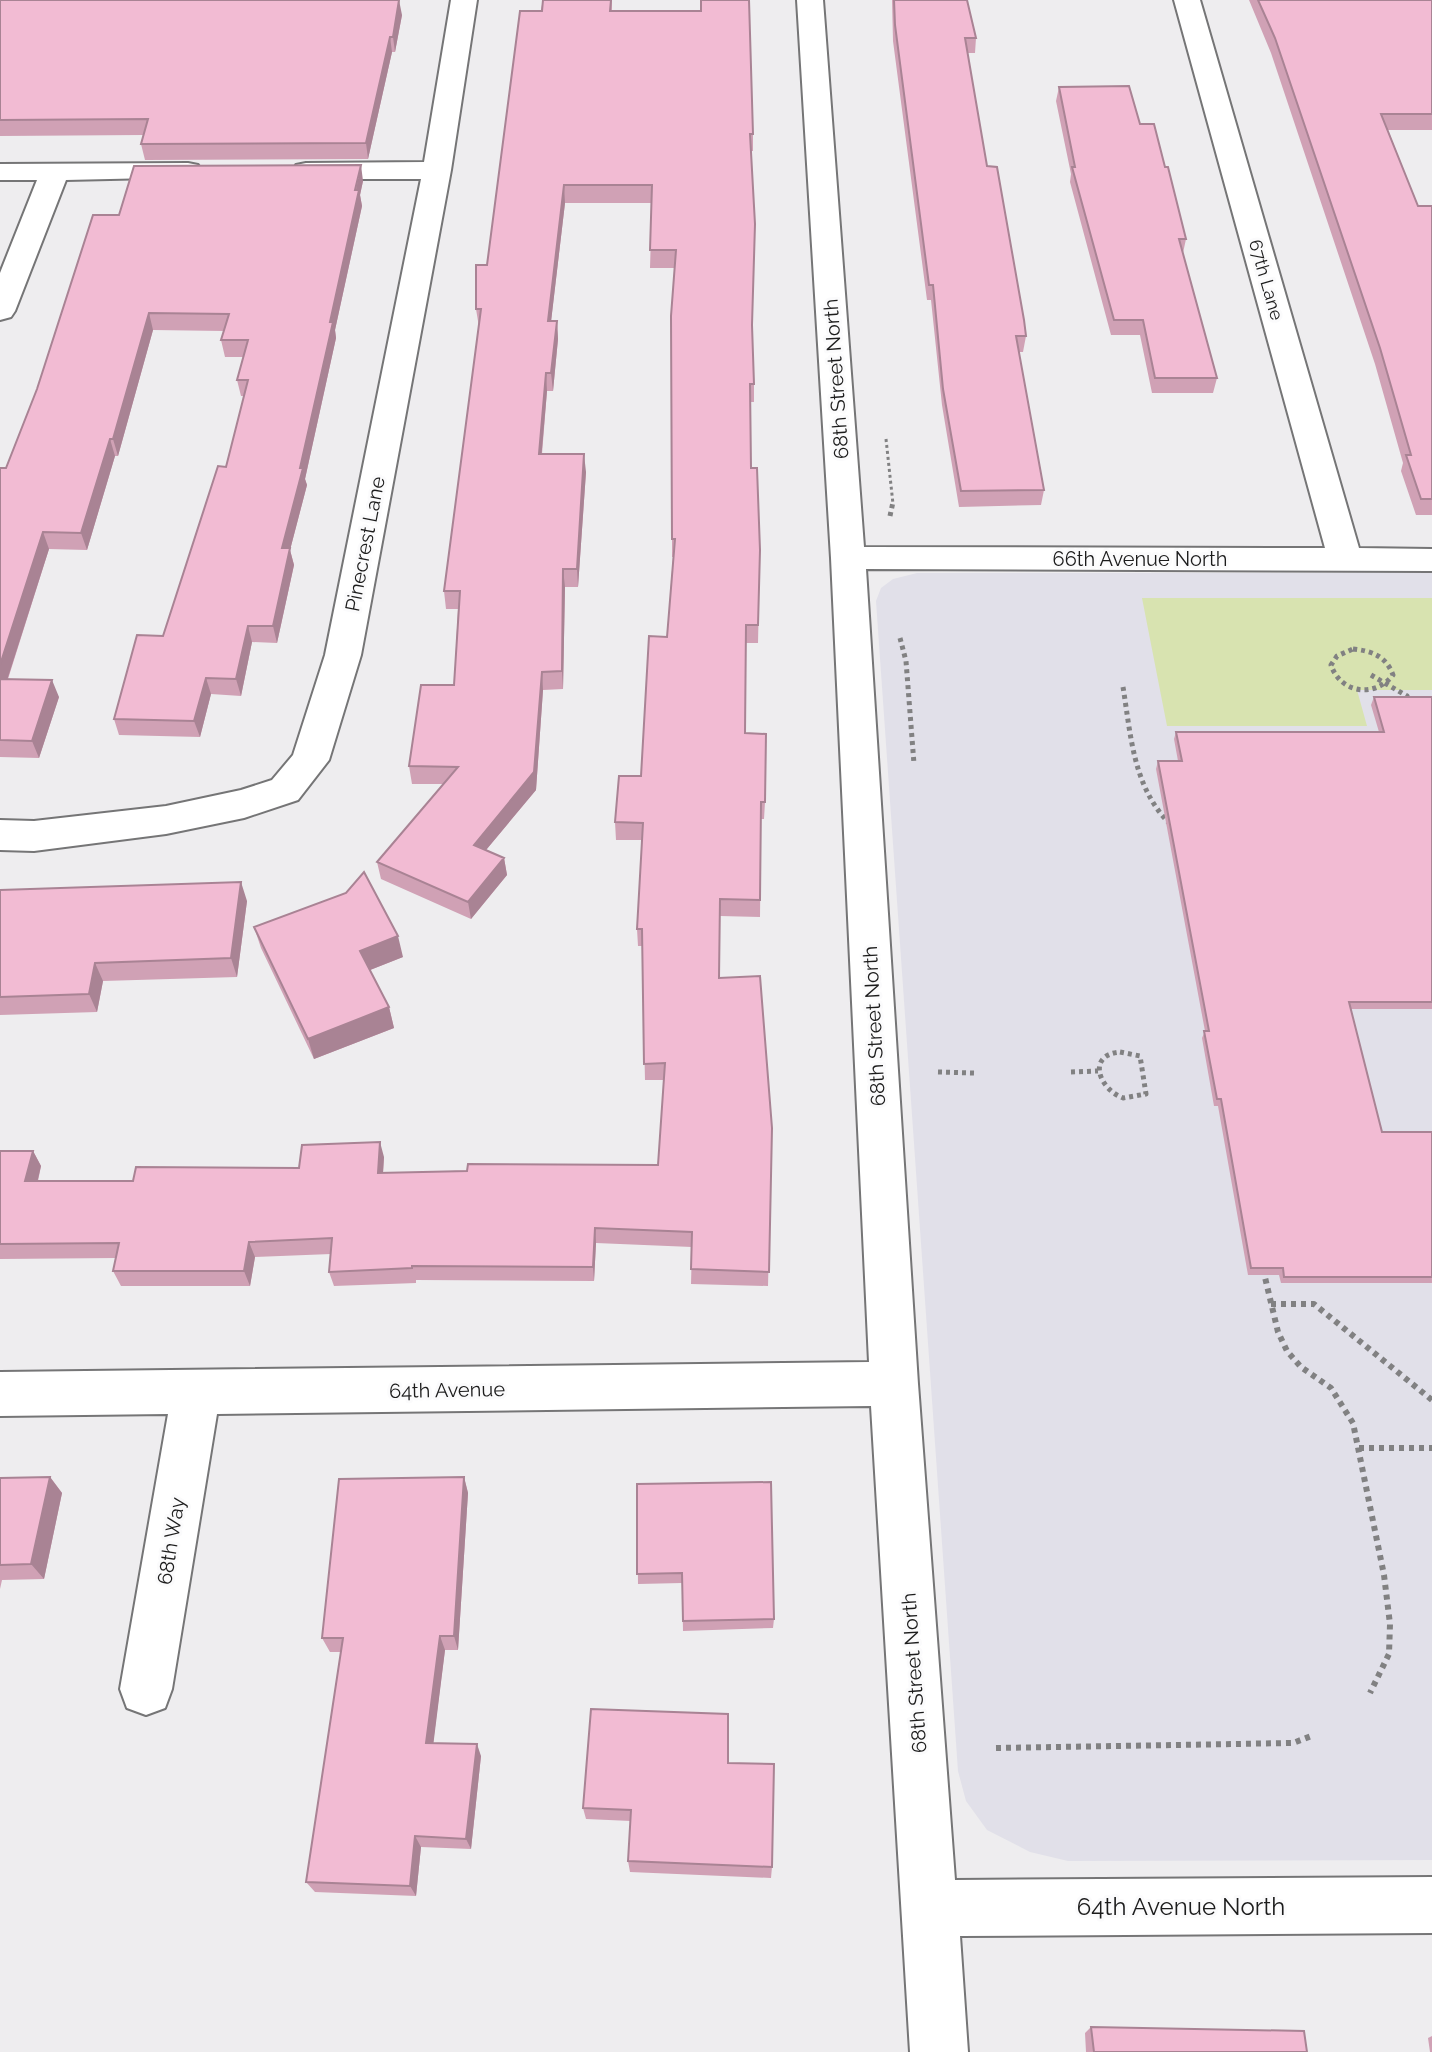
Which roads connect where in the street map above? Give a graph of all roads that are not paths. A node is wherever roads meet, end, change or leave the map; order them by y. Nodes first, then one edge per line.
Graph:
1 (464, 0) edge
2 (810, 0) edge
3 (1187, 0) edge
4 (437, 170) junction
5 (55, 171) junction
6 (214, 171) edge
7 (278, 171) edge
8 (0, 172) edge
9 (0, 311) edge
10 (848, 558) junction
11 (1345, 560) junction
12 (1432, 560) edge
13 (0, 835) edge
14 (894, 1384) junction
15 (196, 1393) junction
16 (0, 1394) edge
17 (146, 1689) dead end
18 (1432, 1905) edge
19 (930, 1908) junction
20 (939, 2052) edge

1 - 4 street, Pinecrest Lane
2 - 10 street, 68th Street North
3 - 11 street, 67th Lane
4 - 7 street
4 - 13 street, Pinecrest Lane
5 - 6 street
5 - 8 street
5 - 9 street
10 - 11 street, 66th Avenue North
10 - 14 street, 68th Street North
11 - 12 street, 66th Avenue North
14 - 15 street, 64th Avenue
14 - 19 street, 68th Street North
15 - 16 street, 64th Avenue
15 - 17 street, 68th Way
18 - 19 street, 64th Avenue North
19 - 20 street, 68th Street North

